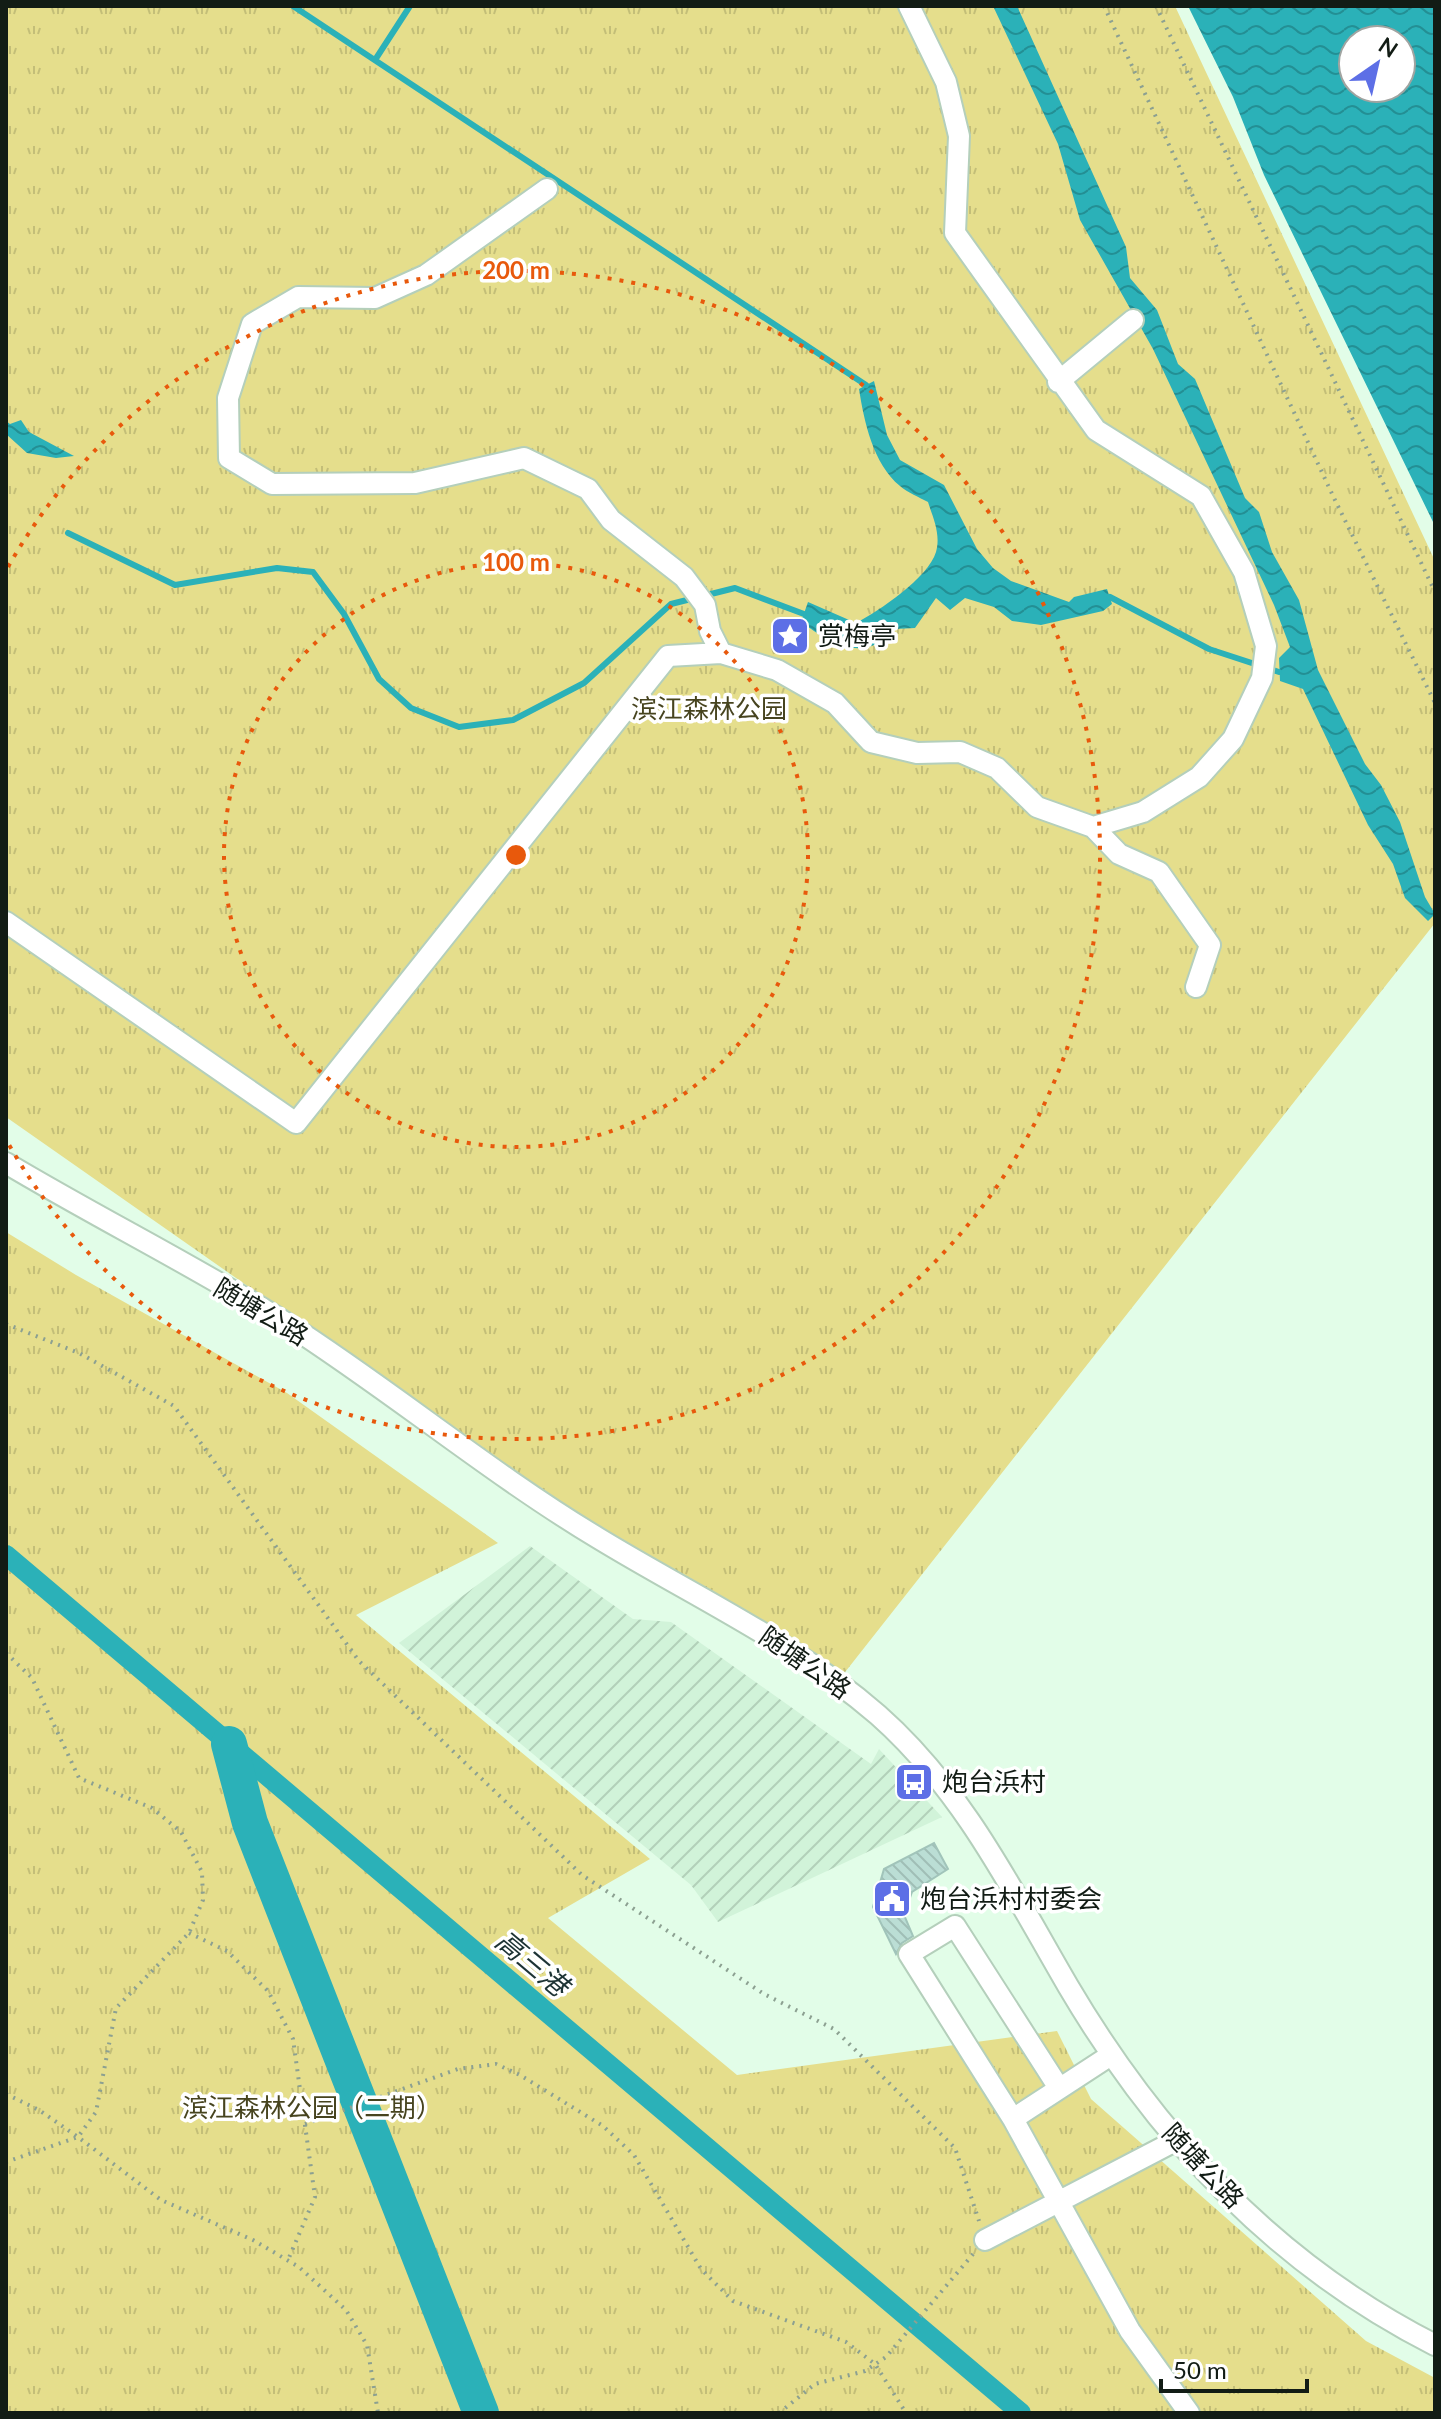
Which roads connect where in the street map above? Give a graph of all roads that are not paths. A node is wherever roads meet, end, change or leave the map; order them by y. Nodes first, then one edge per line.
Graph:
1 (909, 6) edge
2 (547, 189) dead end
3 (1133, 320) dead end
4 (1058, 382) junction
5 (721, 653) junction
6 (1093, 827) junction
7 (6, 922) edge
8 (1196, 987) dead end
9 (6, 1163) edge
10 (1111, 2055) junction
11 (1059, 2088) junction
12 (1013, 2119) junction
13 (1177, 2140) junction
14 (1059, 2202) junction
15 (985, 2240) road end
16 (1435, 2345) edge
17 (1189, 2413) edge

1 - 4 street
2 - 5 street
3 - 4 street
4 - 6 street
5 - 6 street
5 - 7 street
6 - 8 street
9 - 10 street, 随塘公路
10 - 11 street
10 - 13 street, 随塘公路
11 - 12 street
11 - 12 street
12 - 14 street
13 - 14 street
13 - 16 street, 随塘公路
14 - 15 street
14 - 17 street

